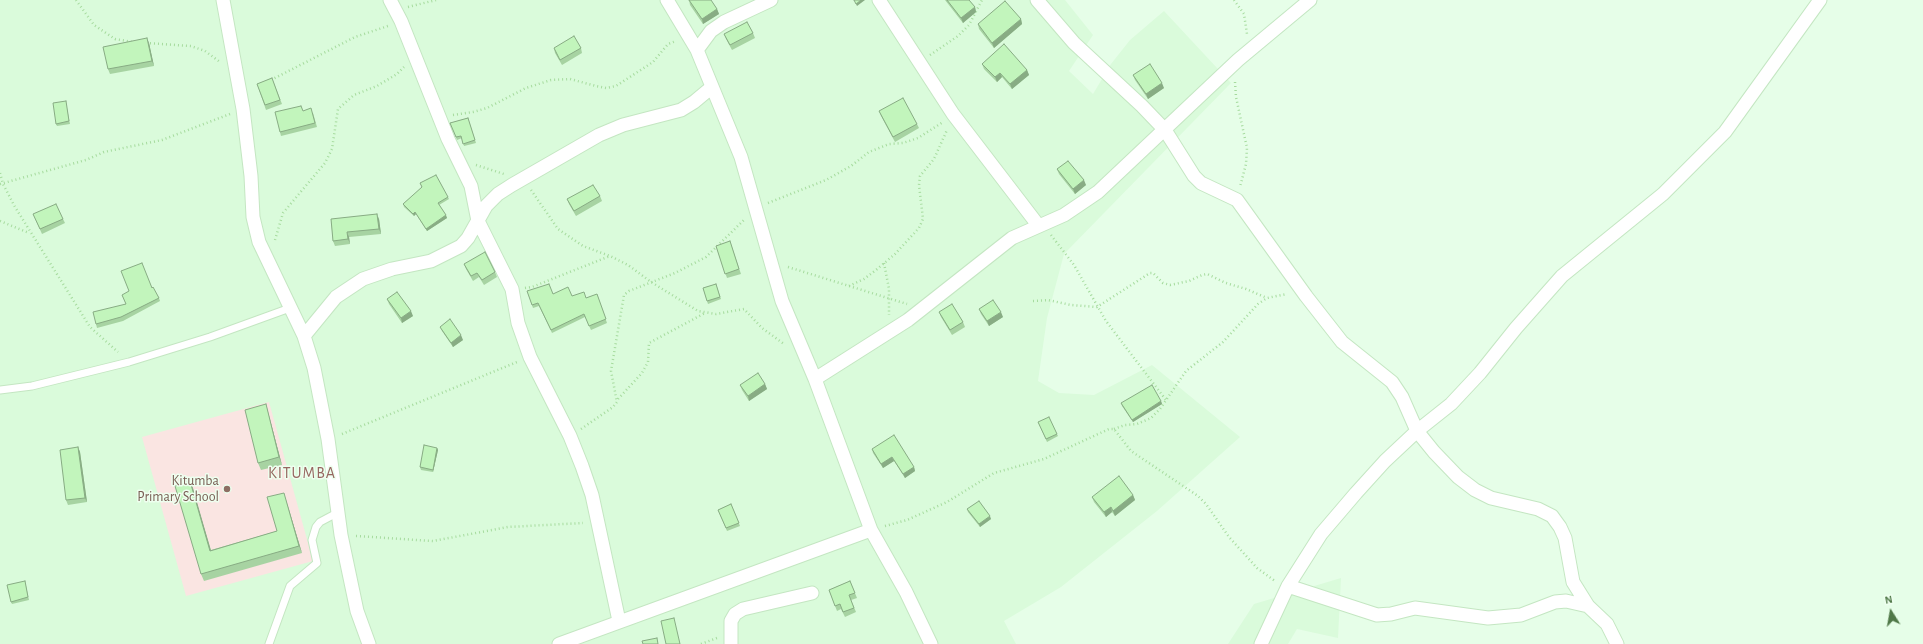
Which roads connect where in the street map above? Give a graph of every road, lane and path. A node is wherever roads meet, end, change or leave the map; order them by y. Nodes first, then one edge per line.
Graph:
1 (76, 0) edge
2 (223, 0) edge
3 (436, 0) edge
4 (667, 0) edge
5 (771, 0) edge
6 (879, 0) edge
7 (982, 0) edge
8 (1036, 0) edge
9 (1234, 0) edge
10 (1310, 0) edge
11 (1820, 0) edge
12 (396, 10) edge
13 (690, 37) junction
14 (697, 50) junction
15 (1242, 56) junction
16 (415, 57) junction
17 (919, 63) junction
18 (237, 74) junction
19 (264, 83) edge
20 (712, 87) junction
21 (243, 109) junction
22 (439, 116) junction
23 (952, 116) junction
24 (1164, 130) junction
25 (458, 160) junction
26 (0, 172) edge
27 (524, 179) junction
28 (1, 184) edge
29 (1237, 200) junction
30 (757, 208) junction
31 (0, 221) edge
32 (478, 221) junction
33 (1038, 225) junction
34 (30, 233) junction
35 (610, 256) junction
36 (268, 262) junction
37 (772, 263) junction
38 (884, 263) junction
39 (651, 282) junction
40 (849, 286) junction
41 (512, 289) junction
42 (1306, 296) junction
43 (890, 298) junction
44 (1267, 298) junction
45 (1033, 301) dead end
46 (1097, 307) junction
47 (290, 308) junction
48 (705, 312) junction
49 (889, 334) junction
50 (304, 336) junction
51 (786, 346) dead end
52 (530, 357) junction
53 (129, 362) junction
54 (815, 379) junction
55 (0, 390) edge
56 (618, 399) junction
57 (1166, 400) junction
58 (1114, 429) junction
59 (1417, 431) junction
60 (570, 436) junction
61 (328, 439) junction
62 (337, 513) junction
63 (598, 522) junction
64 (871, 530) junction
65 (341, 535) junction
66 (1288, 586) junction
67 (812, 593) dead end
68 (1588, 606) junction
69 (619, 621) junction
70 (562, 643) edge
71 (269, 644) edge
72 (369, 644) edge
73 (731, 644) edge
74 (931, 644) edge
75 (1261, 644) edge
76 (1617, 644) edge

1 - 18 path
2 - 18 street
3 - 12 path
4 - 13 street
5 - 14 street
6 - 17 street
7 - 17 path
8 - 24 street
9 - 15 path
10 - 15 street
11 - 59 street
12 - 16 street
12 - 19 path
13 - 14 street
13 - 22 path
14 - 20 street
15 - 24 street
15 - 29 path
16 - 22 street
16 - 36 path
17 - 23 street
18 - 21 street
20 - 27 street
20 - 30 street
21 - 28 path
21 - 36 street
22 - 25 street
23 - 30 path
23 - 33 street
23 - 38 path
24 - 29 street
24 - 33 street
25 - 27 path
25 - 32 street
26 - 28 path
27 - 32 street
27 - 35 path
28 - 34 path
29 - 42 street
30 - 37 street
30 - 39 path
31 - 34 path
32 - 41 street
32 - 50 street
33 - 46 path
33 - 49 street
34 - 53 path
35 - 39 path
35 - 41 path
36 - 47 street
37 - 40 path
37 - 54 street
38 - 40 path
38 - 43 path
39 - 48 path
39 - 56 path
40 - 43 path
41 - 52 street
42 - 44 path
42 - 59 street
43 - 49 path
44 - 46 path
44 - 57 path
45 - 46 path
46 - 57 path
47 - 50 street
47 - 53 lane
48 - 51 path
48 - 56 path
49 - 54 street
50 - 61 street
52 - 60 street
52 - 61 path
53 - 55 lane
54 - 64 street
56 - 60 path
57 - 58 path
58 - 64 path
58 - 66 path
59 - 66 street
59 - 68 street
60 - 63 street
61 - 62 street
62 - 65 street
62 - 71 lane
63 - 65 path
63 - 69 street
64 - 69 street
64 - 74 street
65 - 72 street
66 - 68 street
66 - 75 street
67 - 73 street
68 - 76 street
69 - 70 street

